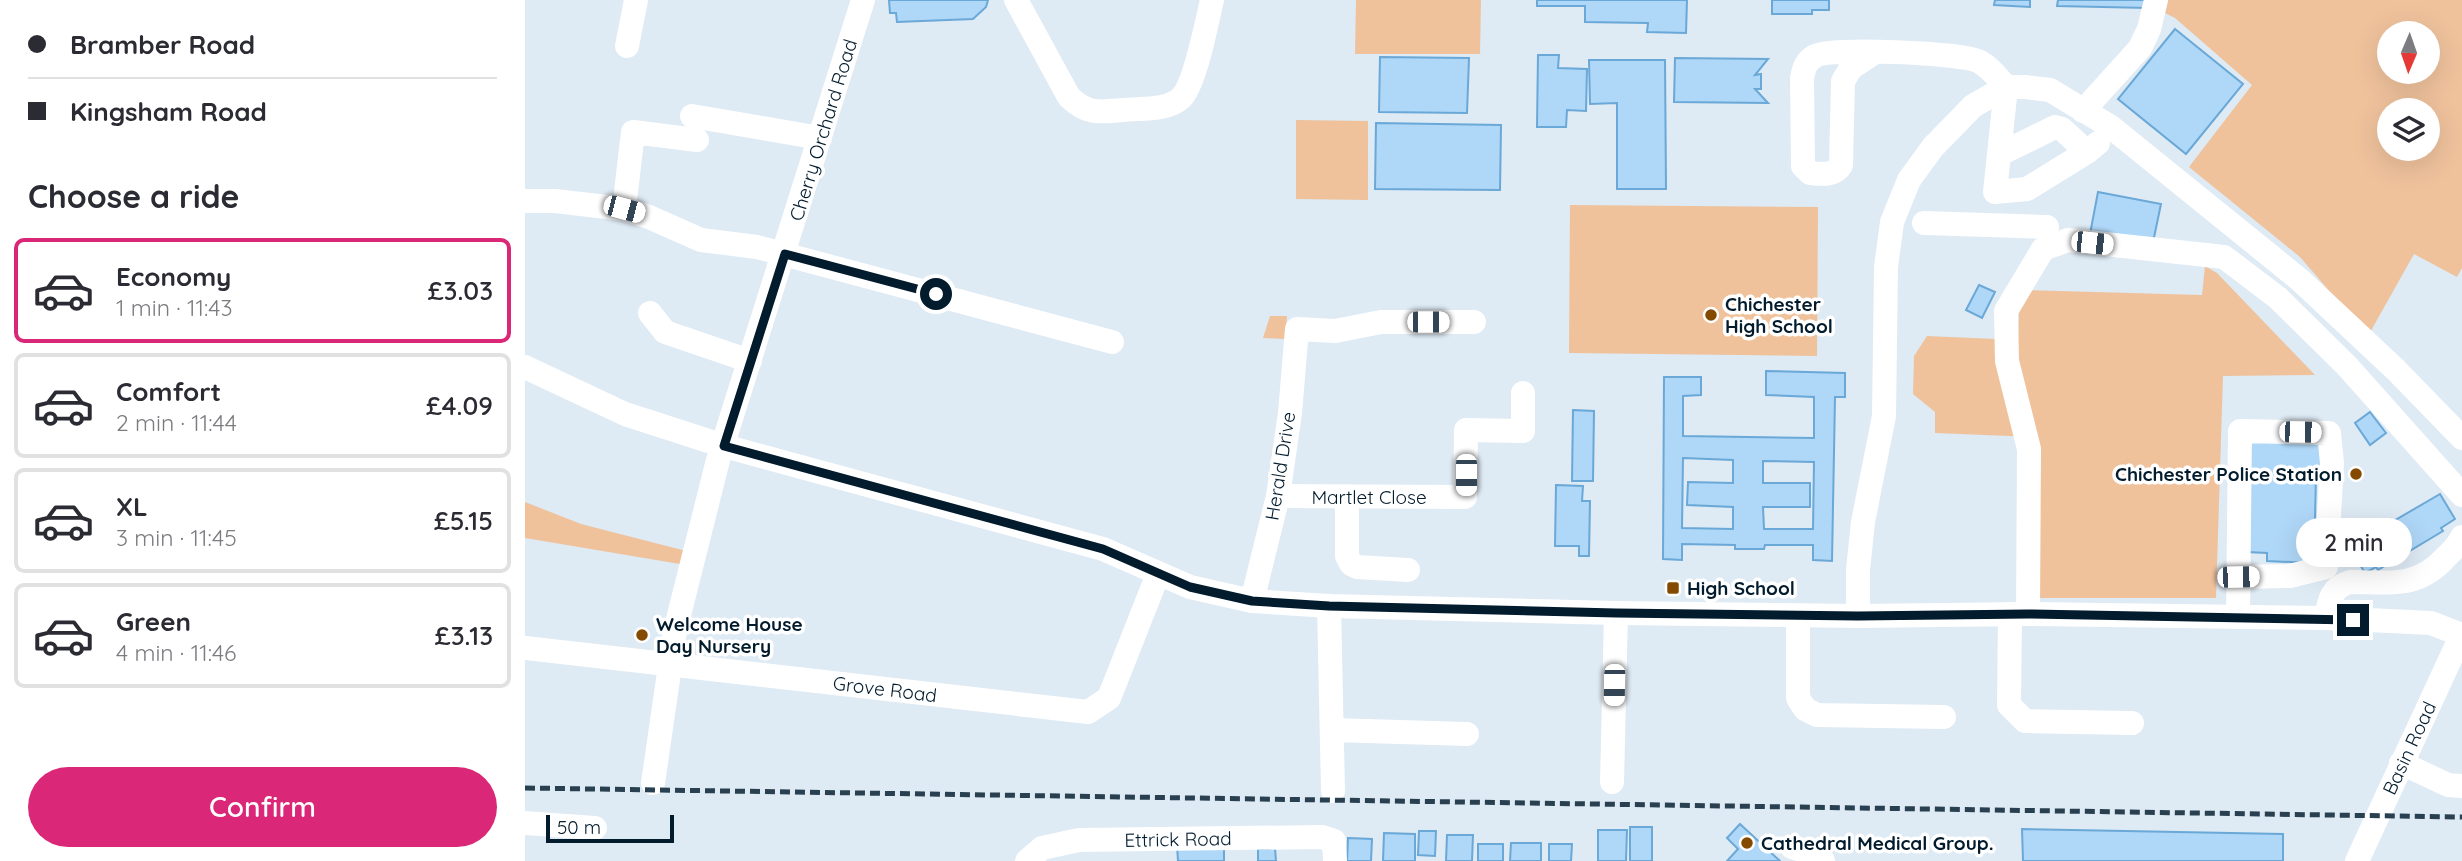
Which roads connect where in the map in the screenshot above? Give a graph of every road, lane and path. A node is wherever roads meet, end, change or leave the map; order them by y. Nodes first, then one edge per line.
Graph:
1 (636, 0) edge
2 (863, 0) edge
3 (1016, 0) edge
4 (1213, 0) edge
5 (2156, 0) edge
6 (627, 46) dead end
7 (1875, 52) junction
8 (2006, 87) junction
9 (2083, 111) junction
10 (2111, 127) junction
11 (820, 138) junction
12 (2087, 152) junction
13 (2000, 154) junction
14 (1995, 192) junction
15 (525, 201) edge
16 (624, 209) junction
17 (1924, 223) dead end
18 (1992, 225) junction
19 (2047, 228) dead end
20 (785, 254) junction
21 (650, 313) dead end
22 (1474, 322) dead end
23 (1112, 342) dead end
24 (750, 361) junction
25 (525, 367) edge
26 (1523, 393) dead end
27 (2462, 438) edge
28 (724, 446) junction
29 (2462, 495) edge
30 (1279, 496) junction
31 (1347, 497) junction
32 (2461, 542) edge
33 (1408, 569) dead end
34 (1158, 574) junction
35 (2238, 577) junction
36 (1252, 601) junction
37 (1329, 606) junction
38 (1616, 613) junction
39 (2019, 614) junction
40 (1798, 616) junction
41 (1858, 616) junction
42 (2238, 617) junction
43 (2326, 618) junction
44 (2462, 635) edge
45 (525, 648) edge
46 (668, 663) junction
47 (1944, 717) dead end
48 (2132, 723) dead end
49 (1332, 730) junction
50 (1467, 734) dead end
51 (2401, 763) junction
52 (1612, 782) dead end
53 (653, 783) dead end
54 (2462, 786) edge
55 (1333, 791) dead end
56 (525, 824) edge
57 (595, 828) dead end
58 (1792, 847) dead end
59 (1334, 851) edge
60 (2361, 860) edge
61 (1027, 861) edge
62 (1823, 861) edge

1 - 6 street
2 - 11 street, Cherry Orchard Road
3 - 4 street
5 - 9 street
7 - 7 street
7 - 8 street
8 - 9 street
8 - 13 street
8 - 41 street
9 - 10 street
10 - 12 street
10 - 27 street
11 - 16 street
11 - 20 street, Cherry Orchard Road
12 - 13 street
12 - 14 street
13 - 14 street
14 - 18 street
15 - 16 street
16 - 20 street
17 - 18 street
18 - 19 street
20 - 23 street
20 - 24 street, Cherry Orchard Road
21 - 24 street
22 - 30 street, Herald Drive
24 - 28 street, Cherry Orchard Road
25 - 28 street
26 - 31 street, Martlet Close
28 - 34 street
28 - 46 street, Cherry Orchard Road
29 - 39 street
30 - 31 street, Martlet Close
30 - 36 street, Herald Drive
31 - 33 street
32 - 43 street
34 - 36 street
34 - 46 street, Grove Road
35 - 35 street
35 - 42 street
36 - 37 street
37 - 38 street
37 - 49 street
38 - 40 street
38 - 52 street
39 - 41 street
39 - 42 street
39 - 48 street
40 - 41 street
40 - 47 street
42 - 43 street
43 - 44 street
44 - 51 street, Basin Road
45 - 46 street, Grove Road
46 - 53 street, Cherry Orchard Road
49 - 50 street
49 - 55 street
51 - 54 street
51 - 60 street, Basin Road
56 - 57 street
58 - 62 street
59 - 61 street, Ettrick Road

